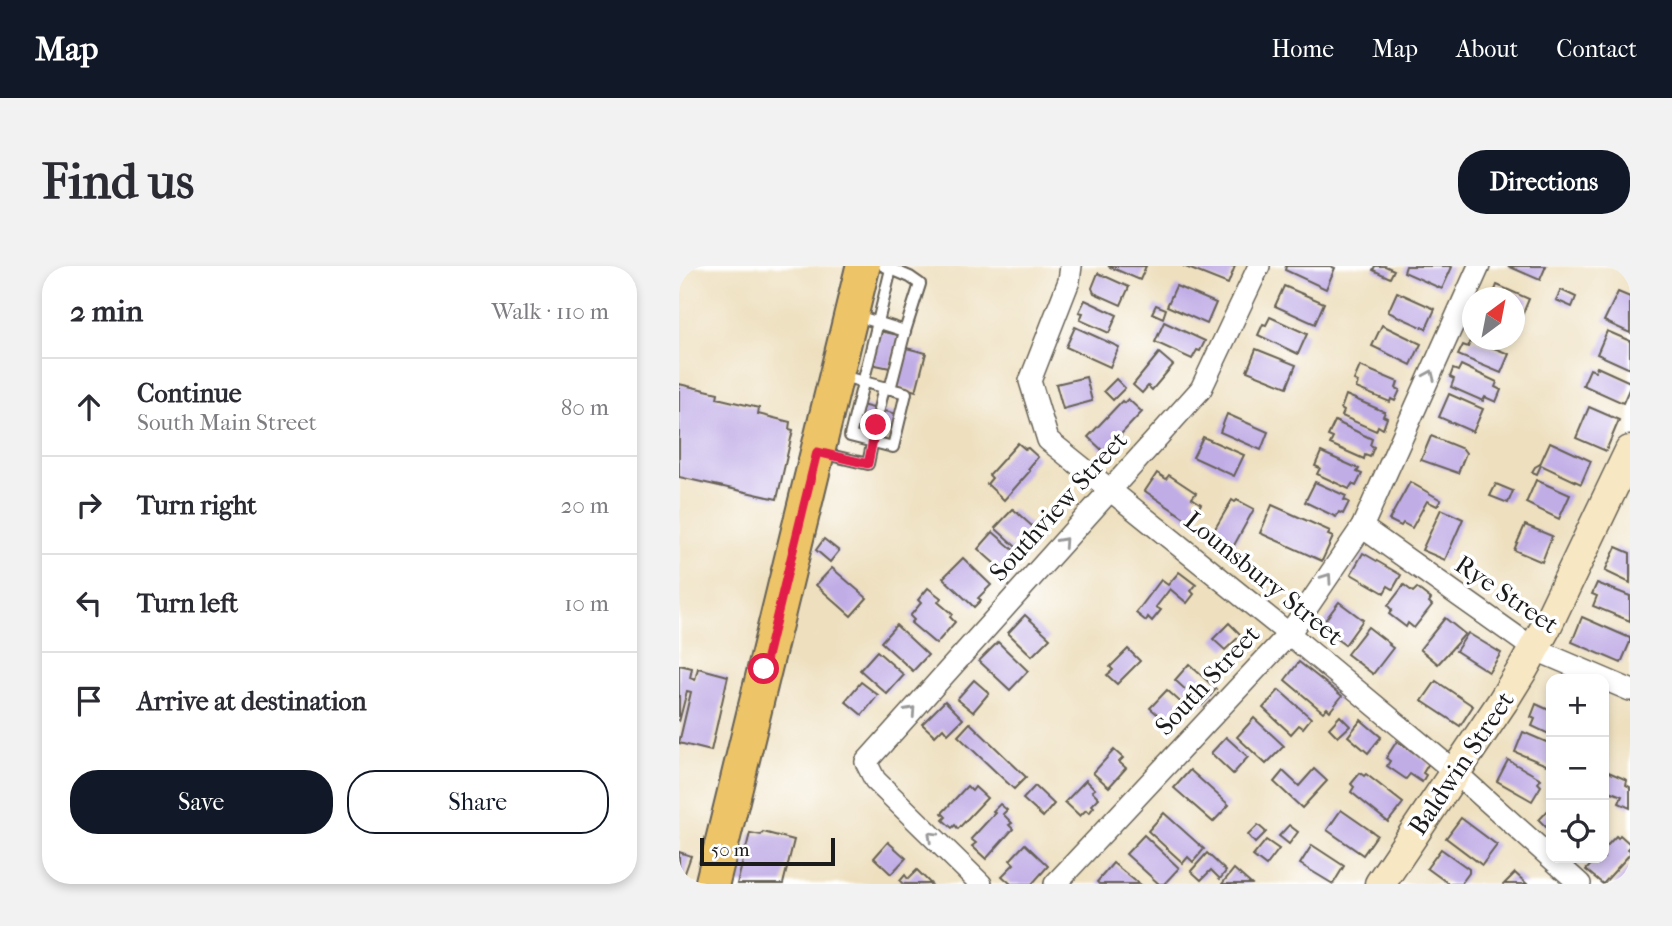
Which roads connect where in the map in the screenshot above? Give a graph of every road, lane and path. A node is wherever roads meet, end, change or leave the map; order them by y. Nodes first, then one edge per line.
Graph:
1 (1071, 266) edge
2 (1259, 266) edge
3 (1479, 266) edge
4 (879, 267) edge
5 (865, 318) junction
6 (905, 331) junction
7 (849, 378) junction
8 (887, 388) junction
9 (879, 410) dead end
10 (876, 425) dead end
11 (873, 442) junction
12 (1630, 451) edge
13 (817, 452) junction
14 (1110, 489) junction
15 (1362, 527) junction
16 (1289, 634) junction
17 (1534, 649) junction
18 (1630, 690) edge
19 (1455, 772) junction
20 (712, 884) edge
21 (981, 884) edge
22 (1055, 884) edge
23 (1380, 884) edge
24 (1580, 884) edge

1 - 14 street, Lounsbury Street
2 - 14 street, Southview Street
15 -> 3 street, South Street
4 - 5 main road
4 - 6 lane
5 - 6 lane
5 - 7 main road
6 - 8 lane
7 - 8 lane
7 - 11 lane
7 - 13 main road
8 - 9 lane
8 - 11 lane
10 - 11 lane
11 - 13 lane
12 - 17 main road, Baldwin Street
13 - 20 main road
14 - 16 street, Lounsbury Street
21 -> 14 street, Southview Street
16 -> 15 street, South Street
15 - 17 street, Rye Street
16 - 19 street, Lounsbury Street
16 - 22 street, South Street
17 - 18 street, Rye Street
17 - 19 main road, Baldwin Street
19 - 23 main road, Baldwin Street
19 - 24 street, Lounsbury Street

